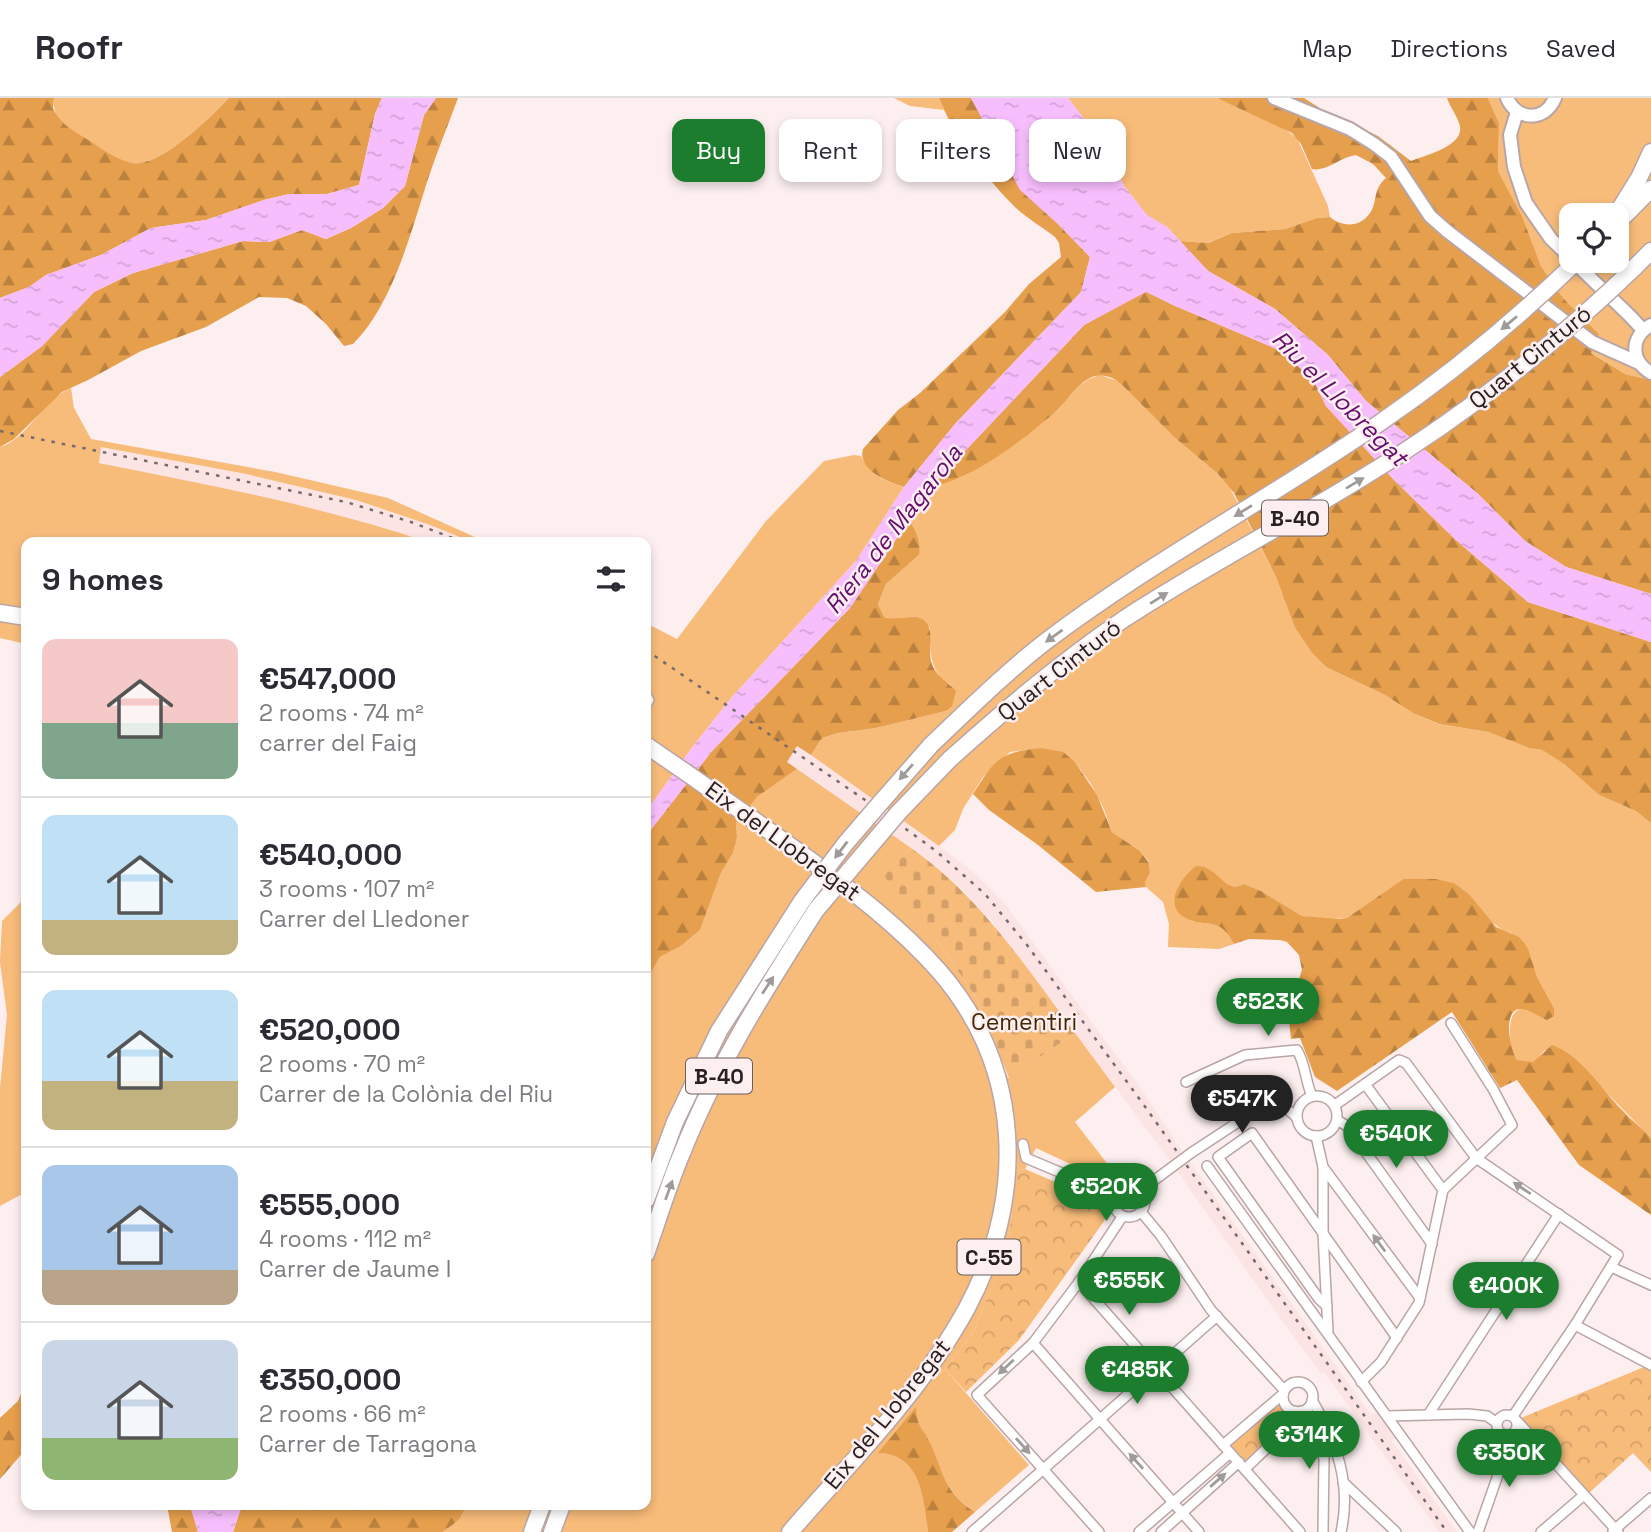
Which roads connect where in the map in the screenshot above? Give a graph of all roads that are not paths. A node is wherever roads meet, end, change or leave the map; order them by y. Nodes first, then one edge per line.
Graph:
1 (1274, 98) edge
2 (1507, 98) edge
3 (1555, 98) edge
4 (1517, 112) junction
5 (1651, 152) edge
6 (1651, 189) edge
7 (1623, 203) edge
8 (1629, 210) edge
9 (1559, 246) edge
10 (1651, 251) edge
11 (1561, 273) edge
12 (1588, 273) edge
13 (1647, 328) edge
14 (1635, 347) junction
15 (1608, 351) junction
16 (1639, 363) junction
17 (1651, 373) edge
18 (0, 613) edge
19 (21, 616) edge
20 (651, 748) edge
21 (913, 946) junction
22 (1451, 1023) dead end
23 (1186, 1082) dead end
24 (1365, 1084) junction
25 (1312, 1096) junction
26 (1335, 1105) junction
27 (1297, 1118) junction
28 (1337, 1120) junction
29 (1316, 1136) junction
30 (1023, 1143) dead end
31 (1476, 1158) junction
32 (1207, 1166) dead end
33 (1323, 1167) junction
34 (651, 1187) edge
35 (1141, 1190) junction
36 (1443, 1190) junction
37 (1114, 1195) junction
38 (1142, 1213) junction
39 (1559, 1214) junction
40 (1122, 1216) junction
41 (1323, 1233) junction
42 (651, 1240) edge
43 (1432, 1244) junction
44 (1611, 1267) junction
45 (1079, 1282) junction
46 (1651, 1285) edge
47 (1420, 1298) junction
48 (1327, 1306) junction
49 (1217, 1316) junction
50 (1575, 1325) junction
51 (1328, 1333) junction
52 (1397, 1338) junction
53 (1033, 1343) junction
54 (1651, 1365) edge
55 (1155, 1371) junction
56 (1362, 1382) junction
57 (1284, 1392) junction
58 (1312, 1399) junction
59 (1298, 1411) junction
60 (1428, 1415) junction
61 (1387, 1416) junction
62 (1515, 1419) junction
63 (1100, 1420) junction
64 (1497, 1423) junction
65 (1508, 1440) junction
66 (1223, 1445) junction
67 (1539, 1445) junction
68 (1230, 1453) junction
69 (1242, 1466) junction
70 (1044, 1470) junction
71 (1343, 1482) junction
72 (1584, 1495) junction
73 (1651, 1498) edge
74 (1173, 1502) junction
75 (540, 1510) edge
76 (560, 1510) edge
77 (1181, 1513) junction
78 (1615, 1531) edge
79 (532, 1532) edge
80 (552, 1532) edge
81 (781, 1532) edge
82 (790, 1532) edge
83 (972, 1532) edge
84 (1099, 1532) edge
85 (1139, 1532) edge
86 (1161, 1532) edge
87 (1199, 1532) edge
88 (1300, 1532) edge
89 (1323, 1532) edge
90 (1341, 1532) edge
91 (1396, 1532) edge
92 (1470, 1532) edge
93 (1478, 1532) edge
94 (1541, 1532) edge

1 - 15 street
2 - 4 street
3 - 4 street
4 - 9 street
5 - 7 highway
6 - 8 highway
42 -> 10 highway, Quart Cinturó / B-40, bridge
11 -> 34 highway, Quart Cinturó / B-40, bridge
12 - 13 street
13 - 14 street
14 - 15 street
14 - 16 street
15 - 16 street
16 - 17 street
18 - 19 highway
20 - 21 highway, Eix del Llobregat / C-55
21 - 81 highway, Eix del Llobregat / C-55
21 - 82 highway, Eix del Llobregat / C-55
22 - 31 street
23 - 25 street
24 - 26 street
24 - 31 street
24 - 36 street
25 - 26 street
25 - 27 street
26 - 28 street
27 - 29 street
27 - 35 street, bridge
28 - 29 street
28 - 43 street
29 - 33 street
30 - 37 street
31 - 36 street
39 -> 31 street
32 - 51 street
33 - 41 street
47 -> 33 street
35 - 37 street
35 - 38 street
36 - 43 street
37 - 40 street
38 - 40 street
38 - 49 street
39 - 44 street
39 - 60 street
40 - 45 street
41 - 48 street
41 - 48 street
41 - 52 street
43 - 47 street
44 - 46 street
44 - 50 street
45 - 53 street
45 - 55 street
47 - 52 street
48 - 51 street
49 - 55 street
49 - 57 street
50 - 54 street
50 - 62 street
51 - 56 street
52 - 56 street
53 - 63 street
53 -> 70 street
55 - 63 street
55 - 66 street
56 - 61 street
57 - 58 street
57 - 59 street
57 - 66 street
58 - 59 street
58 - 71 street
59 - 69 street
59 - 89 street
60 - 61 street
60 - 64 street
61 - 92 street
62 - 64 street
62 - 65 street
62 - 67 street
63 - 70 street
74 -> 63 street
64 - 65 street
65 - 67 street
65 - 93 street
66 - 68 street
67 - 72 street
68 - 69 street
68 - 74 street
77 -> 69 street
69 - 88 street
70 - 83 street
70 - 84 street
71 - 90 street
71 - 91 street
72 - 78 street
72 - 94 street
73 - 78 street
74 - 77 street
74 - 85 street
75 - 79 highway
76 - 80 highway
77 - 86 street
77 - 87 street

